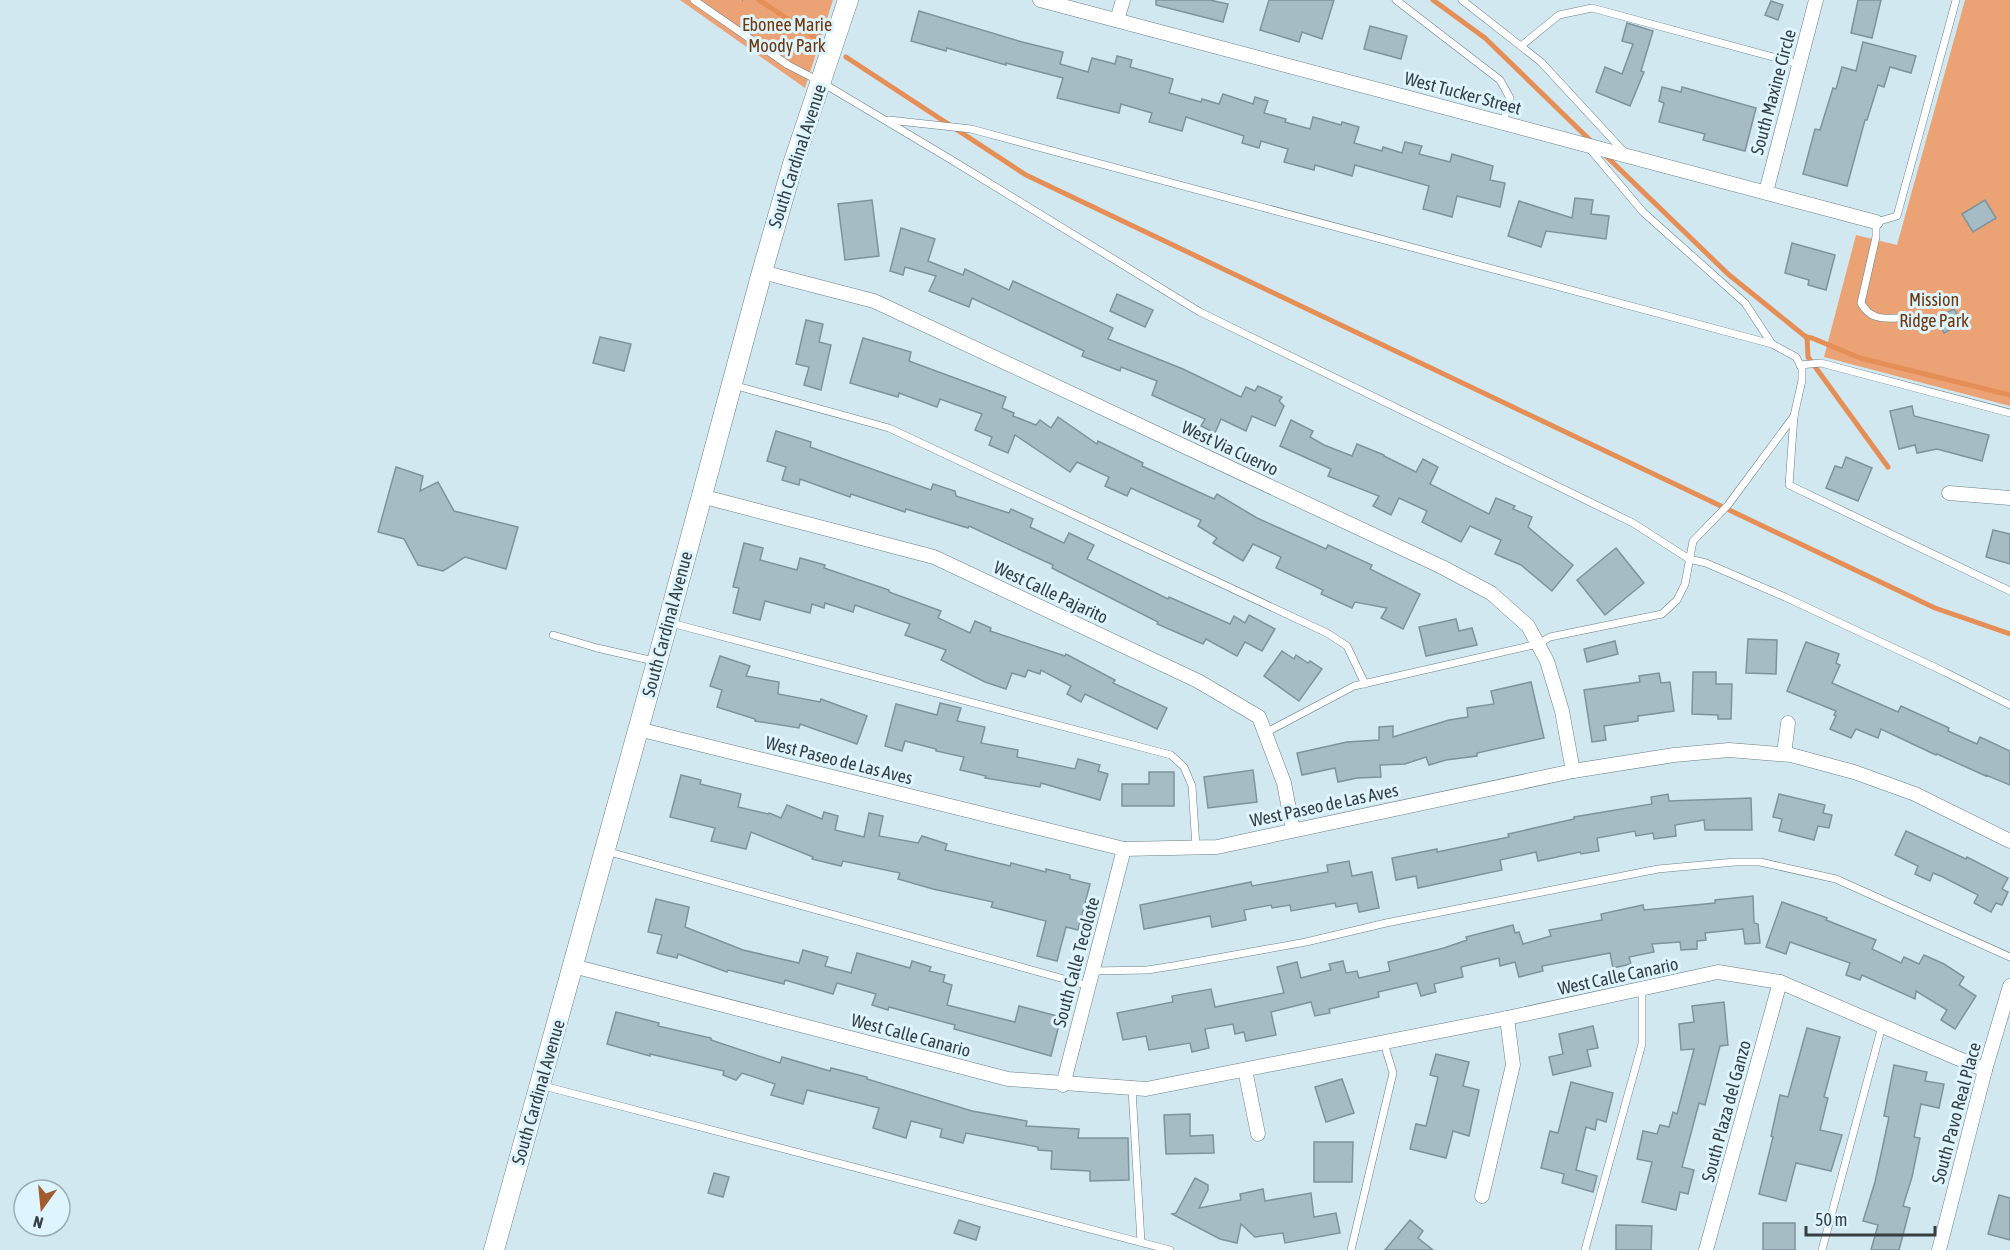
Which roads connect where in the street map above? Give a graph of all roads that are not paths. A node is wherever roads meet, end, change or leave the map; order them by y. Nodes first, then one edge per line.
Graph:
1 (694, 0) edge
2 (848, 0) edge
3 (1040, 0) edge
4 (1123, 0) edge
5 (1396, 0) edge
6 (1462, 0) edge
7 (1816, 0) edge
8 (1956, 0) edge
9 (1117, 20) junction
10 (1521, 46) junction
11 (1799, 64) junction
12 (821, 82) junction
13 (884, 119) junction
14 (1503, 123) junction
15 (1586, 145) junction
16 (1628, 156) junction
17 (1766, 192) junction
18 (1876, 222) junction
19 (762, 272) junction
20 (1896, 318) dead end
21 (1772, 344) junction
22 (1800, 365) junction
23 (731, 384) junction
24 (2010, 413) edge
25 (1794, 416) junction
26 (1949, 493) dead end
27 (701, 496) junction
28 (2010, 498) edge
29 (1689, 560) junction
30 (2010, 591) edge
31 (668, 622) junction
32 (553, 635) dead end
33 (1538, 644) junction
34 (657, 662) junction
35 (1365, 684) junction
36 (2010, 705) edge
37 (1788, 723) dead end
38 (638, 729) junction
39 (1265, 733) junction
40 (1784, 754) junction
41 (1573, 771) junction
42 (1293, 830) junction
43 (2010, 841) edge
44 (1196, 847) junction
45 (1124, 849) junction
46 (605, 851) junction
47 (2010, 957) edge
48 (573, 966) junction
49 (1093, 971) junction
50 (1780, 982) junction
51 (1089, 986) junction
52 (2010, 986) edge
53 (1642, 988) junction
54 (1507, 1018) junction
55 (1882, 1026) junction
56 (1384, 1042) junction
57 (1245, 1070) junction
58 (1985, 1070) junction
59 (540, 1084) junction
60 (1063, 1085) junction
61 (1132, 1089) junction
62 (1258, 1134) dead end
63 (1482, 1196) dead end
64 (1141, 1242) junction
65 (494, 1250) edge
66 (1170, 1250) edge
67 (1351, 1250) edge
68 (1585, 1250) edge
69 (1706, 1250) edge
70 (1822, 1250) edge
71 (1939, 1250) edge

1 - 12 lane
2 - 12 main road, South Cardinal Avenue
3 - 9 street, West Tucker Street
4 - 9 street
5 - 14 lane
6 - 10 lane
7 - 11 street, South Maxine Circle
8 - 18 lane
9 - 14 street, West Tucker Street
10 - 11 lane
10 - 16 lane
11 - 17 street, South Maxine Circle
12 - 13 lane
12 - 19 main road, South Cardinal Avenue
13 - 21 lane
13 - 29 lane
14 - 15 street, West Tucker Street
15 - 16 street, West Tucker Street
15 - 21 lane
16 - 17 street, West Tucker Street
17 - 18 street, West Tucker Street
18 - 20 lane
19 - 23 main road, South Cardinal Avenue
19 - 33 street, West Via Cuervo
21 - 22 lane
22 - 24 lane
22 - 25 lane
23 - 27 main road, South Cardinal Avenue
23 - 35 lane
25 - 29 lane
25 - 30 lane
26 - 28 street
27 - 31 main road, South Cardinal Avenue
27 - 39 street, West Calle Pajarito
29 - 33 lane
29 - 36 lane
31 - 34 main road, South Cardinal Avenue
31 - 44 lane
32 - 34 lane
33 - 35 lane
33 - 41 street, West Via Cuervo
34 - 38 main road, South Cardinal Avenue
35 - 39 lane
37 - 40 street
38 - 45 street, West Paseo de Las Aves
38 - 46 main road, South Cardinal Avenue
39 - 42 street, West Calle Pajarito
40 - 41 street, West Paseo de Las Aves
40 - 43 street, West Paseo de Las Aves
41 - 42 street, West Paseo de Las Aves
42 - 44 street, West Paseo de Las Aves
44 - 45 street, West Paseo de Las Aves
45 - 49 street, South Calle Tecolote
46 - 48 main road, South Cardinal Avenue
46 - 51 lane
47 - 49 lane
48 - 59 main road, South Cardinal Avenue
48 - 60 street, West Calle Canario
49 - 51 street, South Calle Tecolote
50 - 53 street, West Calle Canario
50 - 55 street, West Calle Canario
50 - 69 street, South Plaza del Ganzo
51 - 60 street, South Calle Tecolote
52 - 58 street, South Pavo Real Place
53 - 54 street, West Calle Canario
53 - 68 lane
54 - 56 street, West Calle Canario
54 - 63 street
55 - 58 street, West Calle Canario
55 - 70 lane
56 - 57 street, West Calle Canario
56 - 67 lane
57 - 61 street, West Calle Canario
57 - 62 street
58 - 71 street, South Pavo Real Place
59 - 64 lane
59 - 65 main road, South Cardinal Avenue
60 - 61 street, West Calle Canario
61 - 64 lane
64 - 66 lane

